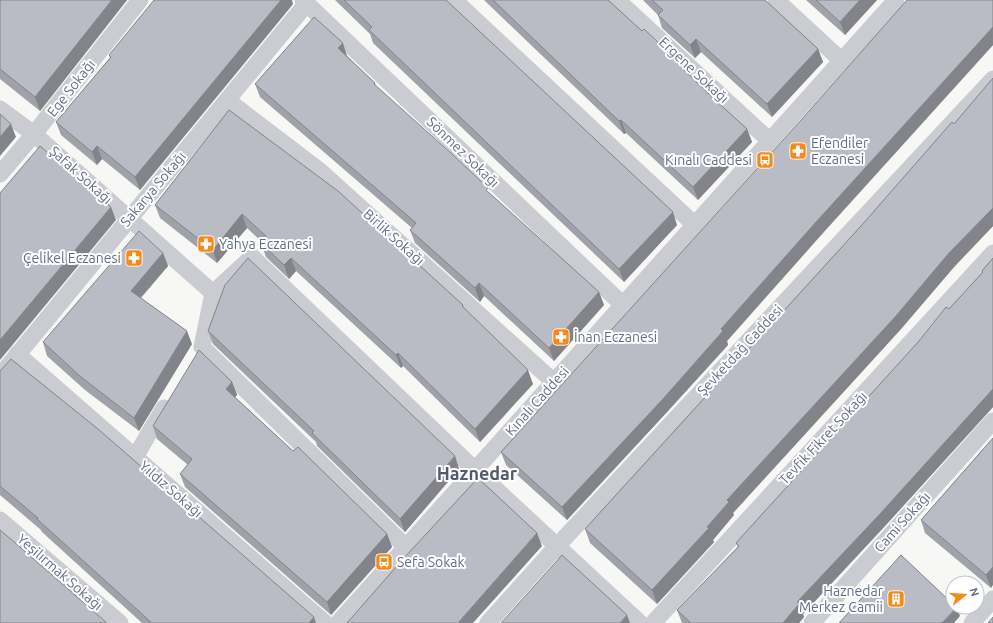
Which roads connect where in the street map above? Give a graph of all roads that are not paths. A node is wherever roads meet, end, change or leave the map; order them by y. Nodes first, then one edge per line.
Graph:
1 (140, 0) edge
2 (454, 0) edge
3 (617, 0) edge
4 (776, 0) edge
5 (896, 0) edge
6 (305, 2) edge
7 (842, 61) junction
8 (993, 79) edge
9 (227, 100) junction
10 (0, 109) edge
11 (34, 134) junction
12 (770, 141) junction
13 (0, 174) edge
14 (129, 218) junction
15 (695, 225) junction
16 (993, 253) edge
17 (213, 293) junction
18 (623, 305) junction
19 (17, 354) junction
20 (0, 376) edge
21 (554, 382) junction
22 (174, 392) edge
23 (993, 421) edge
24 (135, 457) junction
25 (475, 470) junction
26 (0, 520) edge
27 (558, 545) junction
28 (406, 547) junction
29 (993, 599) edge
30 (120, 623) edge
31 (325, 623) edge
32 (338, 623) edge
33 (488, 623) edge
34 (640, 623) edge
35 (653, 623) edge
36 (812, 623) edge
37 (972, 623) edge

1 - 11 street, Ege Sokağı
2 - 15 street
3 - 12 street, Ergene Sokağı
4 - 7 street
5 - 7 street, Kınalı Caddesi
6 - 9 street, Sakarya Sokağı
6 - 18 street, Sönmez Sokağı
7 - 12 street, Kınalı Caddesi
8 - 27 street, Şevketdağ Caddesi
9 - 14 street, Sakarya Sokağı
9 - 21 street, Birlik Sokağı
10 - 11 street, Şafak Sokağı
11 - 13 street, Ege Sokağı
11 - 14 street, Şafak Sokağı
12 - 15 street, Kınalı Caddesi
14 - 17 street, Şafak Sokağı
14 - 19 street, Sakarya Sokağı
15 - 18 street, Kınalı Caddesi
16 - 35 street, Tevfik Fikret Sokağı
17 - 25 street
17 - 28 street
18 - 21 street, Kınalı Caddesi
19 - 20 street, Sakarya Sokağı
19 - 24 street, Yıldız Sokağı
21 - 25 street, Kınalı Caddesi
22 - 24 street
23 - 36 street, Cami Sokağı
24 - 31 street, Yıldız Sokağı
25 - 27 street
25 - 28 street, Kınalı Caddesi
26 - 30 street, Yeşilırmak Sokağı
27 - 33 street, Şevketdağ Caddesi
27 - 34 street
28 - 32 street, Kınalı Caddesi
29 - 37 street

